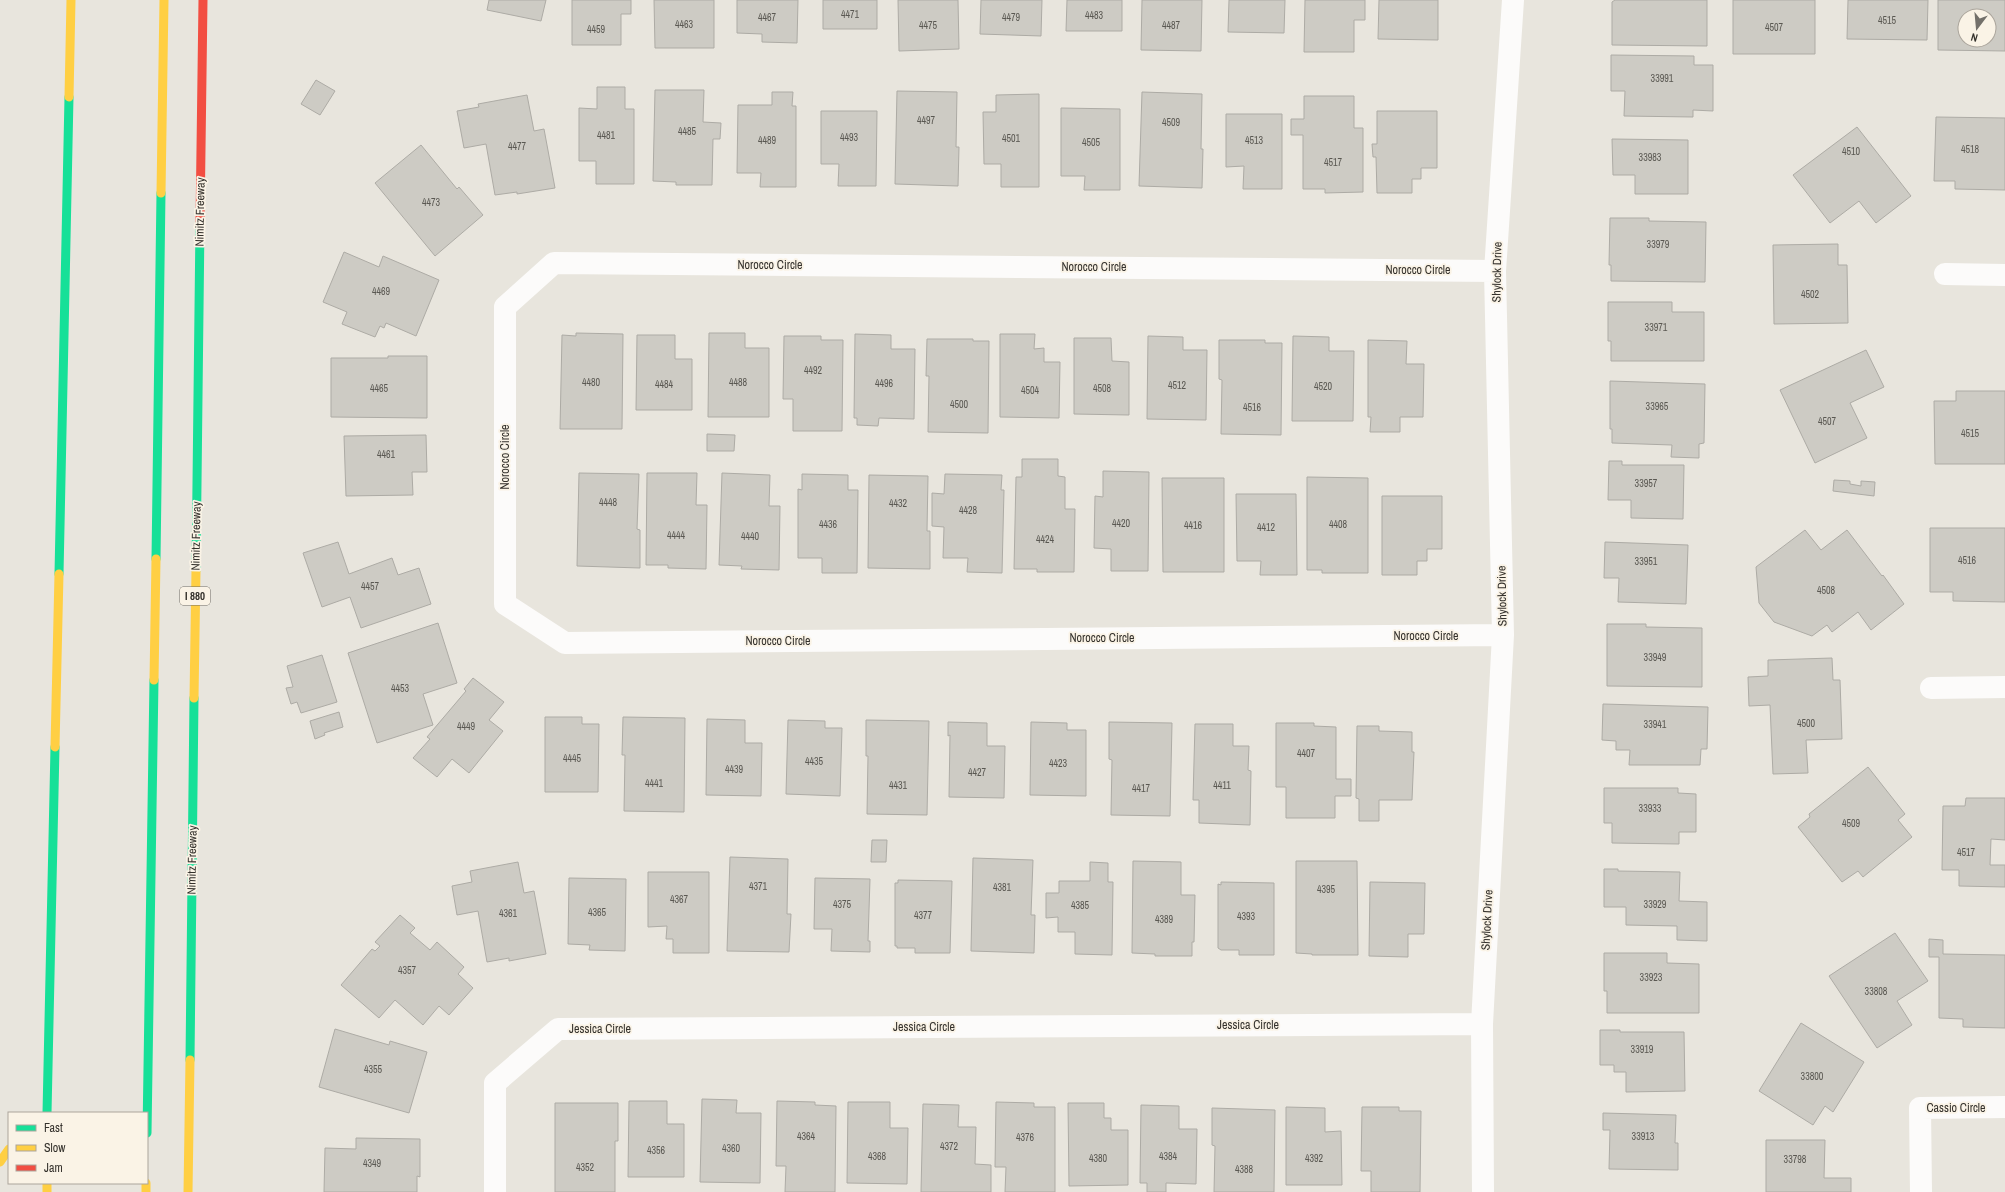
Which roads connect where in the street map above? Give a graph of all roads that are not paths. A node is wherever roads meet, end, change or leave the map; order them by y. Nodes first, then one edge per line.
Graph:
1 (71, 0) edge
2 (164, 0) edge
3 (203, 0) edge
4 (1513, 0) edge
5 (1495, 271) junction
6 (1945, 274) dead end
7 (2005, 275) edge
8 (1503, 635) junction
9 (2005, 687) edge
10 (1931, 688) dead end
11 (1482, 1024) junction
12 (46, 1095) junction
13 (38, 1107) dead end
14 (2005, 1107) edge
15 (47, 1112) edge
16 (147, 1112) edge
17 (8, 1150) edge
18 (0, 1162) edge
19 (188, 1192) edge
20 (496, 1192) edge
21 (1483, 1192) edge
22 (1921, 1192) edge

1 - 12 highway
2 - 16 highway
3 - 19 highway, Nimitz Freeway / I 880
4 - 5 street, Shylock Drive
5 - 8 street, Shylock Drive
5 - 8 street, Norocco Circle
6 - 7 street
8 - 11 street, Shylock Drive
9 - 10 street
11 - 20 street, Jessica Circle
11 - 21 street, Shylock Drive
12 - 13 highway
12 - 15 highway
14 - 22 street, Cassio Circle
17 - 18 highway

